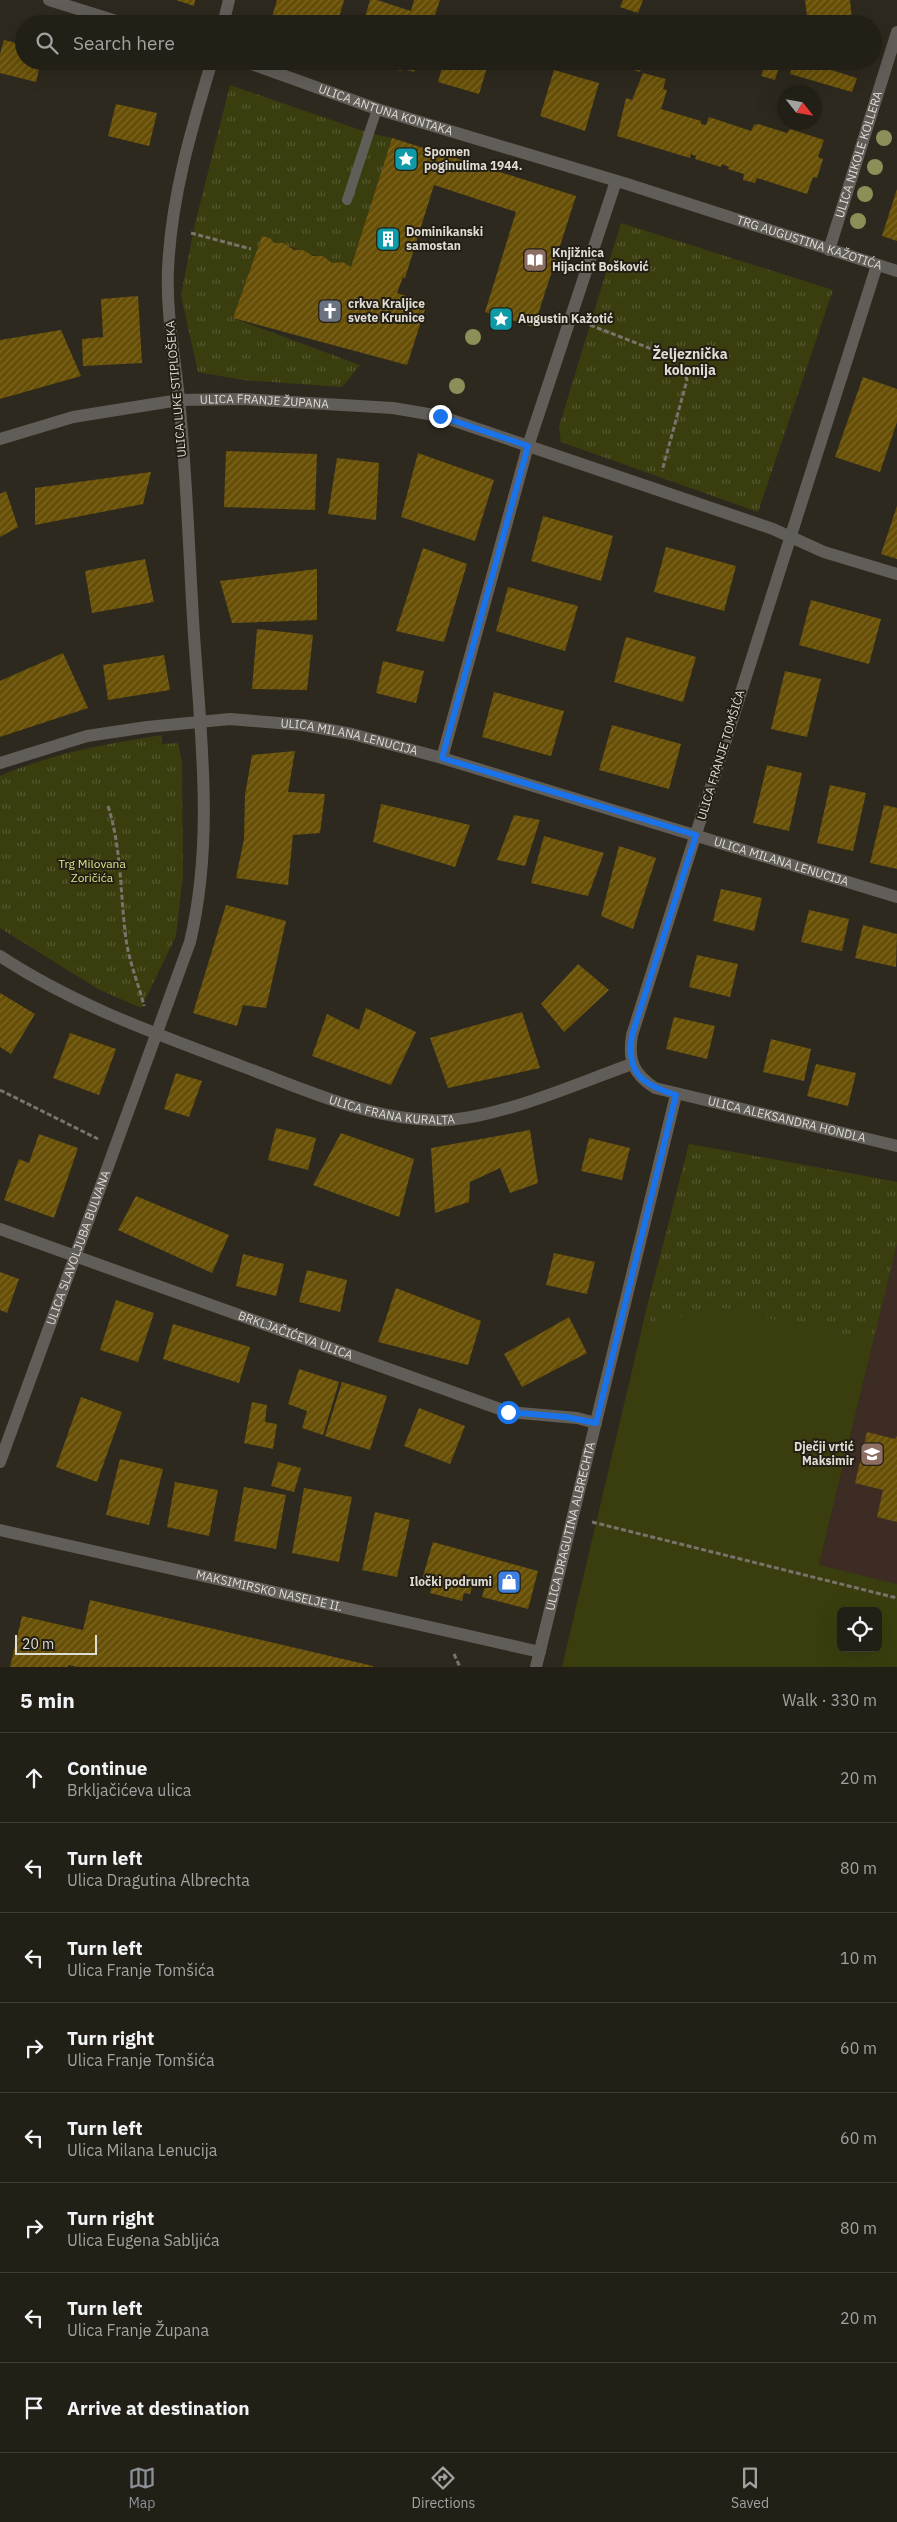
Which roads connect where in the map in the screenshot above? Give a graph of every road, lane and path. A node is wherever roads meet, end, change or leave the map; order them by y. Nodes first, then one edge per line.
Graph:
1 (49, 0) edge
2 (229, 0) edge
3 (97, 15) edge
4 (225, 15) edge
5 (897, 32) edge
6 (209, 70) edge
7 (268, 70) edge
8 (377, 109) junction
9 (616, 181) junction
10 (347, 200) dead end
11 (190, 233) dead end
12 (251, 249) dead end
13 (829, 250) junction
14 (877, 265) junction
15 (897, 271) edge
16 (570, 318) junction
17 (179, 400) junction
18 (0, 439) edge
19 (528, 446) junction
20 (657, 489) junction
21 (790, 536) junction
22 (897, 574) edge
23 (200, 721) junction
24 (442, 758) junction
25 (0, 763) edge
26 (108, 806) dead end
27 (696, 835) junction
28 (897, 897) edge
29 (0, 956) edge
30 (146, 1012) dead end
31 (156, 1034) junction
32 (632, 1064) junction
33 (0, 1090) edge
34 (676, 1095) junction
35 (100, 1140) dead end
36 (897, 1146) edge
37 (0, 1229) edge
38 (75, 1255) junction
39 (596, 1423) junction
40 (0, 1462) edge
41 (584, 1520) dead end
42 (0, 1530) edge
43 (897, 1598) edge
44 (453, 1651) dead end
45 (540, 1652) junction
46 (460, 1667) edge
47 (536, 1667) edge

1 - 3 street
2 - 4 street
5 - 13 street, ULICA NIKOLE KOLLERA
6 - 17 street, ULICA LUKE STIPLOŠEKA
7 - 8 street, ULICA ANTUNA KONTAKA
8 - 9 street, ULICA ANTUNA KONTAKA
8 - 10 lane
9 - 13 street, TRG AUGUSTINA KAŽOTIĆA
9 - 16 street
11 - 12 path
13 - 14 street, TRG AUGUSTINA KAŽOTIĆA
14 - 15 street
14 - 21 street, TRG AUGUSTINA KAŽOTIĆA
16 - 19 street
16 - 20 path
17 - 18 street, ULICA FRANJE ŽUPANA
17 - 19 street, ULICA FRANJE ŽUPANA
17 - 23 street, ULICA LUKE STIPLOŠEKA
19 - 20 street
19 - 24 street
20 - 21 street
21 - 22 street
21 - 27 street, ULICA FRANJE TOMŠIĆA
23 - 24 street, ULICA MILANA LENUCIJA
23 - 25 street
23 - 31 street
24 - 27 street, ULICA MILANA LENUCIJA
26 - 30 path
27 - 28 street, ULICA MILANA LENUCIJA
27 - 32 street, ULICA FRANJE TOMŠIĆA
29 - 31 street
31 - 32 street, ULICA FRANA KURALTA
31 - 38 street, ULICA SLAVOLJUBA BULVANA
32 - 34 street
33 - 35 path
34 - 36 street, ULICA ALEKSANDRA HONDLA
34 - 39 street, ULICA DRAGUTINA ALBRECHTA
37 - 38 street, BRKLJAČIĆEVA ULICA
38 - 39 street, BRKLJAČIĆEVA ULICA
38 - 40 street, ULICA SLAVOLJUBA BULVANA
39 - 45 street, ULICA DRAGUTINA ALBRECHTA
41 - 43 path
42 - 45 street, MAKSIMIRSKO NASELJE II.
44 - 46 path
45 - 47 street, ULICA DRAGUTINA ALBRECHTA

